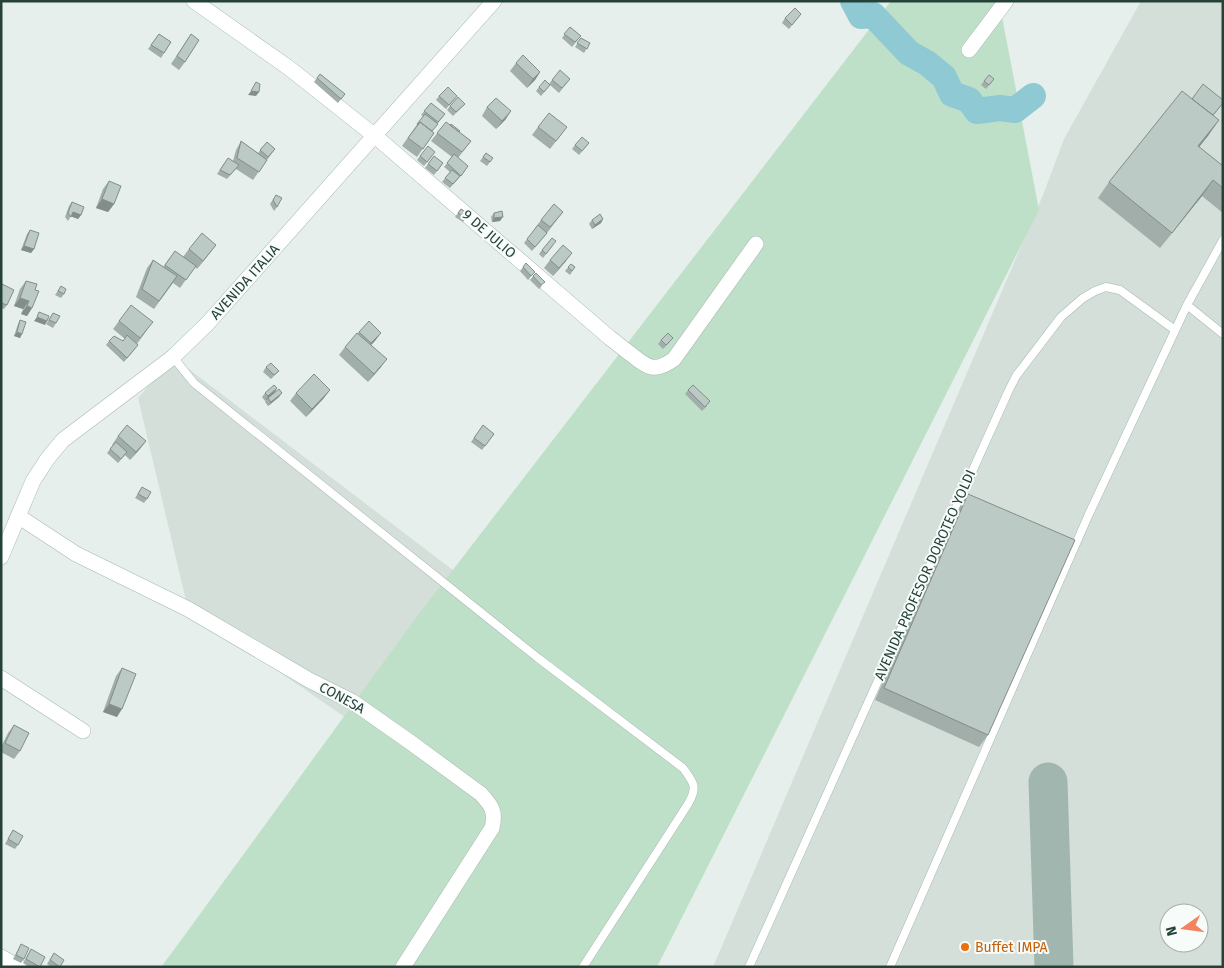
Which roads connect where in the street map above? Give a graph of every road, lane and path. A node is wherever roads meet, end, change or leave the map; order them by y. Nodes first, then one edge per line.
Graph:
1 (194, 1) edge
2 (494, 1) edge
3 (1006, 1) edge
4 (969, 50) dead end
5 (375, 136) junction
6 (1223, 240) edge
7 (756, 244) dead end
8 (1186, 305) junction
9 (1174, 330) junction
10 (1223, 334) edge
11 (172, 358) junction
12 (18, 516) junction
13 (3, 549) edge
14 (1, 678) edge
15 (84, 731) dead end
16 (1, 957) edge
17 (19, 967) edge
18 (404, 967) edge
19 (583, 967) edge
20 (748, 967) edge
21 (890, 967) edge

1 - 5 street, 9 DE JULIO
2 - 5 street, AVENIDA ITALIA
3 - 4 street
5 - 7 street, 9 DE JULIO
5 - 11 street, AVENIDA ITALIA
6 - 8 lane
8 - 9 lane
8 - 10 lane
9 - 20 lane, AVENIDA PROFESOR DOROTEO YOLDI
9 - 21 lane
11 - 12 street, AVENIDA ITALIA
11 - 19 lane
12 - 13 street, AVENIDA ITALIA
12 - 18 street, CONESA
14 - 15 street
16 - 17 street

